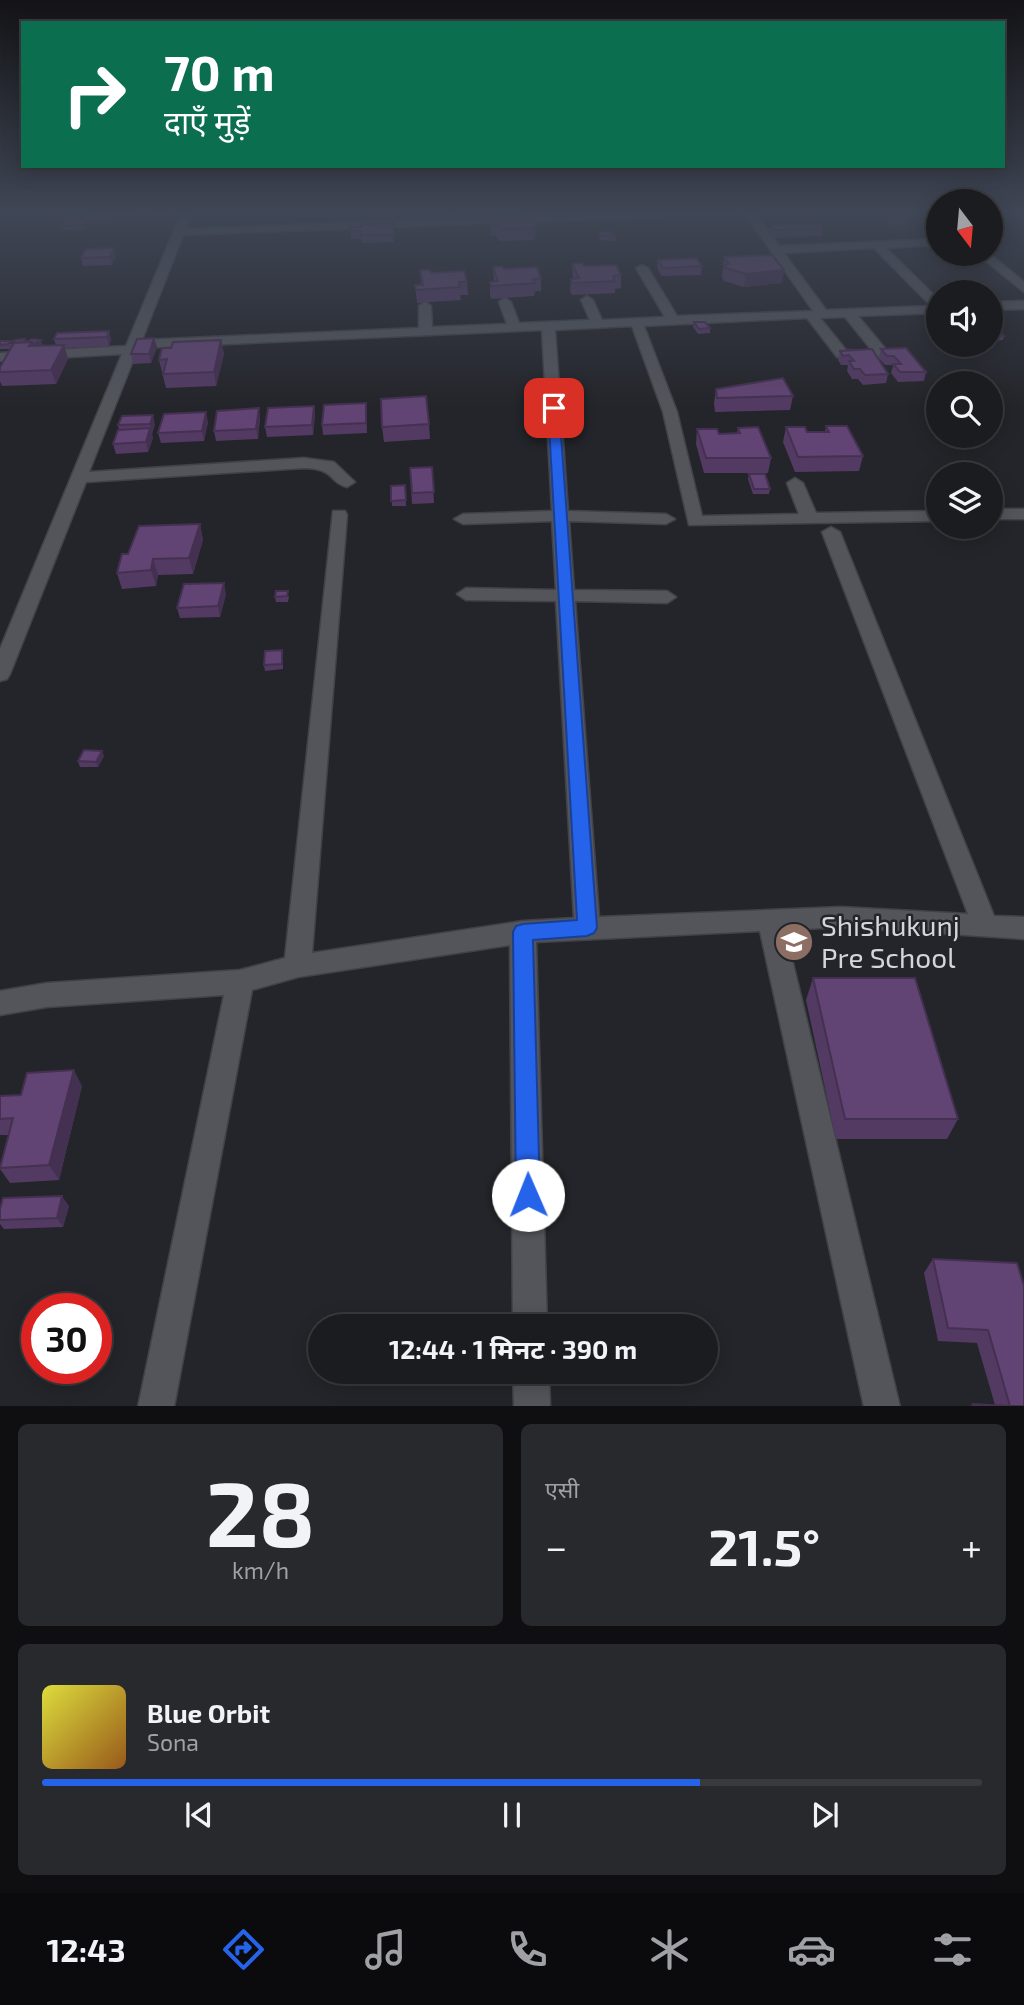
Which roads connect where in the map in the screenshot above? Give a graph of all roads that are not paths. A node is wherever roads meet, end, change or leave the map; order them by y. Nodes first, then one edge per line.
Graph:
1 (161, 277) edge
2 (647, 277) edge
3 (792, 277) edge
4 (908, 277) edge
5 (1010, 277) edge
6 (1024, 288) edge
7 (926, 296) edge
8 (587, 300) dead end
9 (505, 302) edge
10 (1024, 305) edge
11 (425, 306) edge
12 (1003, 306) edge
13 (926, 309) edge
14 (849, 313) junction
15 (817, 314) junction
16 (674, 322) junction
17 (637, 323) junction
18 (598, 325) junction
19 (548, 327) junction
20 (515, 328) junction
21 (426, 333) junction
22 (132, 347) junction
23 (0, 357) edge
24 (79, 478) junction
25 (347, 482) dead end
26 (795, 484) dead end
27 (1003, 514) edge
28 (1024, 514) edge
29 (339, 515) dead end
30 (561, 516) junction
31 (926, 516) edge
32 (463, 519) dead end
33 (666, 519) dead end
34 (810, 519) junction
35 (831, 531) dead end
36 (466, 594) dead end
37 (566, 596) junction
38 (667, 597) dead end
39 (0, 674) edge
40 (770, 919) junction
41 (986, 927) junction
42 (587, 928) junction
43 (1024, 928) edge
44 (523, 932) junction
45 (298, 966) junction
46 (240, 982) junction
47 (0, 1003) edge
48 (530, 1314) edge
49 (531, 1384) edge
50 (156, 1406) edge
51 (532, 1406) edge
52 (882, 1406) edge

1 - 22 street
2 - 16 street
3 - 15 street
4 - 7 street
5 - 6 street
8 - 18 street
9 - 20 street
10 - 12 street
11 - 21 street
13 - 14 street
14 - 15 street
14 - 15 street
15 - 16 street
16 - 17 street
17 - 18 street
17 - 34 street
18 - 19 street
19 - 20 street
19 - 30 street
20 - 21 street
21 - 22 street
22 - 23 street
22 - 24 street
24 - 25 street
24 - 39 street
26 - 34 street
27 - 28 street
29 - 45 street
30 - 32 street
30 - 33 street
30 - 37 street
31 - 34 street
35 - 41 street
36 - 37 street
37 - 38 street
37 - 42 street
40 - 41 street
40 - 42 street
40 - 52 street
41 - 43 street
42 - 44 street
44 - 45 street
44 - 48 street
45 - 46 street
46 - 47 street
46 - 50 street
49 - 51 street

